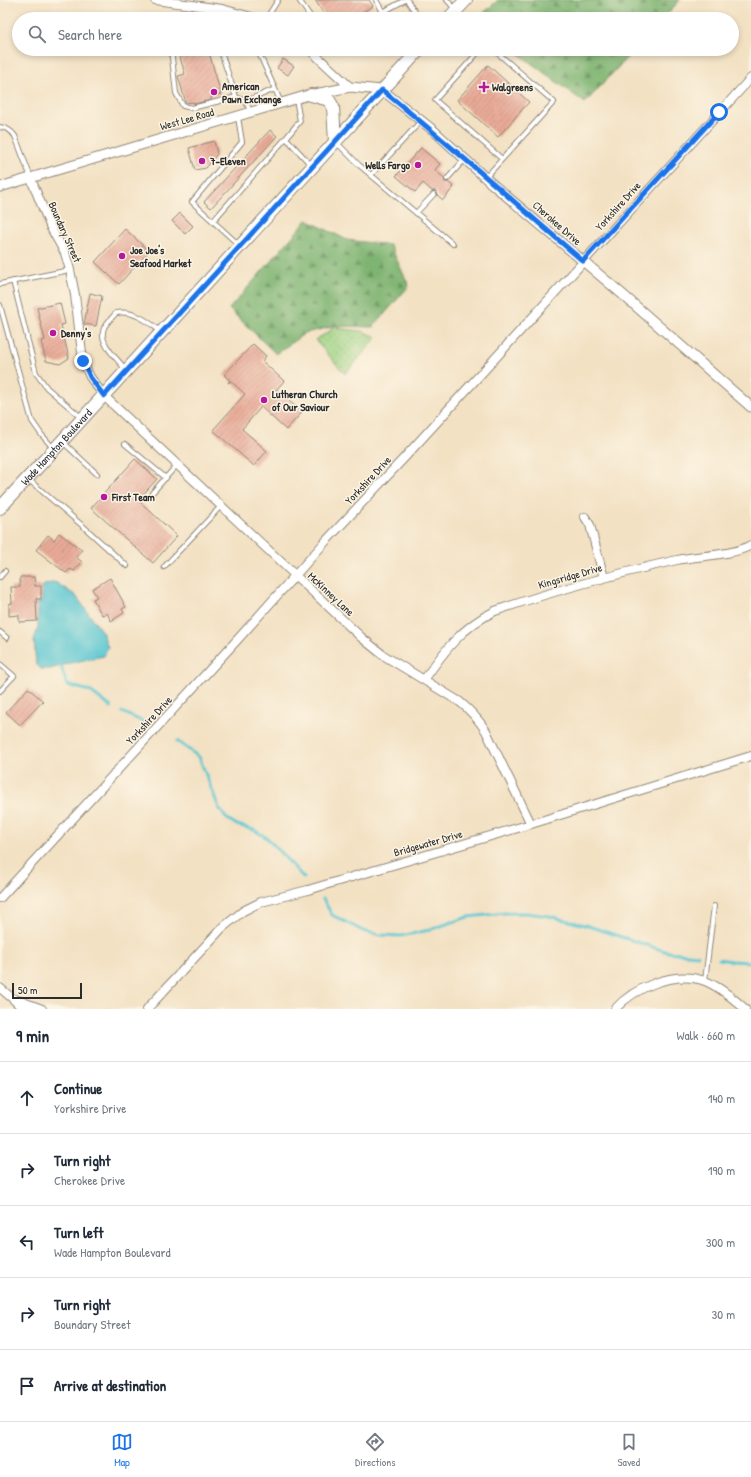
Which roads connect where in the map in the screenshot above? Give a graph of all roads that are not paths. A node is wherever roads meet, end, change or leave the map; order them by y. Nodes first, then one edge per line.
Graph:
1 (156, 0) edge
2 (278, 0) edge
3 (299, 0) edge
4 (376, 0) edge
5 (406, 0) edge
6 (447, 0) edge
7 (466, 0) edge
8 (233, 12) edge
9 (270, 12) edge
10 (307, 12) edge
11 (383, 12) joint
12 (415, 12) edge
13 (450, 12) edge
14 (455, 12) edge
15 (172, 56) edge
16 (222, 56) edge
17 (260, 56) edge
18 (317, 56) edge
19 (414, 56) edge
20 (475, 56) edge
21 (501, 56) edge
22 (751, 78) edge
23 (350, 87) junction
24 (274, 89) junction
25 (382, 90) junction
26 (310, 95) junction
27 (236, 97) junction
28 (296, 99) junction
29 (246, 101) junction
30 (281, 103) junction
31 (250, 112) junction
32 (238, 116) junction
33 (421, 121) junction
34 (0, 126) edge
35 (286, 138) junction
36 (335, 142) junction
37 (465, 158) junction
38 (502, 158) junction
39 (313, 166) junction
40 (371, 175) junction
41 (485, 177) junction
42 (31, 179) junction
43 (447, 179) dead end
44 (0, 187) edge
45 (434, 194) dead end
46 (416, 213) junction
47 (213, 221) junction
48 (453, 244) dead end
49 (240, 246) junction
50 (583, 261) junction
51 (70, 270) junction
52 (13, 281) junction
53 (0, 284) edge
54 (0, 305) edge
55 (161, 332) junction
56 (127, 370) junction
57 (100, 391) junction
58 (751, 407) edge
59 (83, 418) junction
60 (125, 444) dead end
61 (58, 446) junction
62 (177, 465) junction
63 (97, 474) dead end
64 (28, 478) junction
65 (166, 478) junction
66 (152, 493) dead end
67 (221, 506) junction
68 (0, 508) edge
69 (586, 517) dead end
70 (751, 545) edge
71 (127, 566) dead end
72 (164, 567) dead end
73 (5, 571) dead end
74 (295, 575) junction
75 (0, 577) edge
76 (604, 578) junction
77 (0, 632) edge
78 (7, 638) dead end
79 (0, 664) edge
80 (424, 680) junction
81 (0, 691) edge
82 (751, 756) edge
83 (531, 824) junction
84 (0, 898) edge
85 (714, 906) dead end
86 (705, 981) junction
87 (0, 988) edge
88 (12, 998) junction
89 (23, 1009) edge
90 (42, 1009) edge
91 (147, 1009) edge
92 (615, 1009) edge
93 (745, 1009) edge

1 - 8 street
2 - 9 lane
3 - 10 lane
4 - 11 lane
5 - 11 lane
5 - 12 lane
6 - 13 lane
7 - 14 main road
15 - 27 lane
16 - 27 lane
17 - 24 lane
18 - 23 street
19 - 25 main road, Wade Hampton Boulevard
20 - 38 lane
21 - 38 lane
22 - 50 street, Yorkshire Drive
23 - 25 street, West Lee Road
23 - 26 street, West Lee Road
24 - 29 lane
24 - 30 lane
25 - 33 street, Cherokee Drive
25 - 36 main road, Wade Hampton Boulevard
26 - 28 street, West Lee Road
26 - 36 main road
27 - 29 lane
28 - 30 street, West Lee Road
28 - 35 lane
29 - 31 lane
30 - 31 street, West Lee Road
31 - 32 street, West Lee Road
32 - 42 street, West Lee Road
32 - 47 lane
33 - 37 street, Cherokee Drive
33 - 40 lane
34 - 42 lane
35 - 39 lane
35 - 47 lane
36 - 39 main road, Wade Hampton Boulevard
36 - 40 lane
37 - 41 street, Cherokee Drive
37 - 43 lane
38 - 41 lane
39 - 49 main road, Wade Hampton Boulevard
40 - 46 lane
41 - 50 street, Cherokee Drive
42 - 44 street, West Lee Road
42 - 51 street, Boundary Street
45 - 46 lane
46 - 48 lane
47 - 49 lane
49 - 55 main road, Wade Hampton Boulevard
50 - 58 street, Cherokee Drive
50 - 74 street, Yorkshire Drive
51 - 52 lane
51 - 57 street, Boundary Street
52 - 53 lane
52 - 59 lane
54 - 61 lane
55 - 56 main road, Wade Hampton Boulevard
55 - 56 lane
56 - 57 main road, Wade Hampton Boulevard
57 - 59 main road, Wade Hampton Boulevard
57 - 62 street, McKinney Lane
59 - 61 main road, Wade Hampton Boulevard
60 - 65 lane
61 - 63 lane
61 - 64 main road, Wade Hampton Boulevard
62 - 65 lane
62 - 67 street, McKinney Lane
64 - 68 main road, Wade Hampton Boulevard
64 - 71 lane
65 - 66 lane
67 - 72 lane
67 - 74 street, McKinney Lane
69 - 76 street
70 - 76 street, Kingsridge Drive
73 - 75 lane
74 - 80 street, McKinney Lane
74 - 84 street, Yorkshire Drive
76 - 80 street, Kingsridge Drive
77 - 78 lane
79 - 81 lane
80 - 83 street, McKinney Lane
82 - 83 street, Bridgewater Drive
83 - 91 street, Bridgewater Drive
85 - 86 lane
86 - 92 street
86 - 93 street
87 - 88 street
88 - 89 street
88 - 90 street

